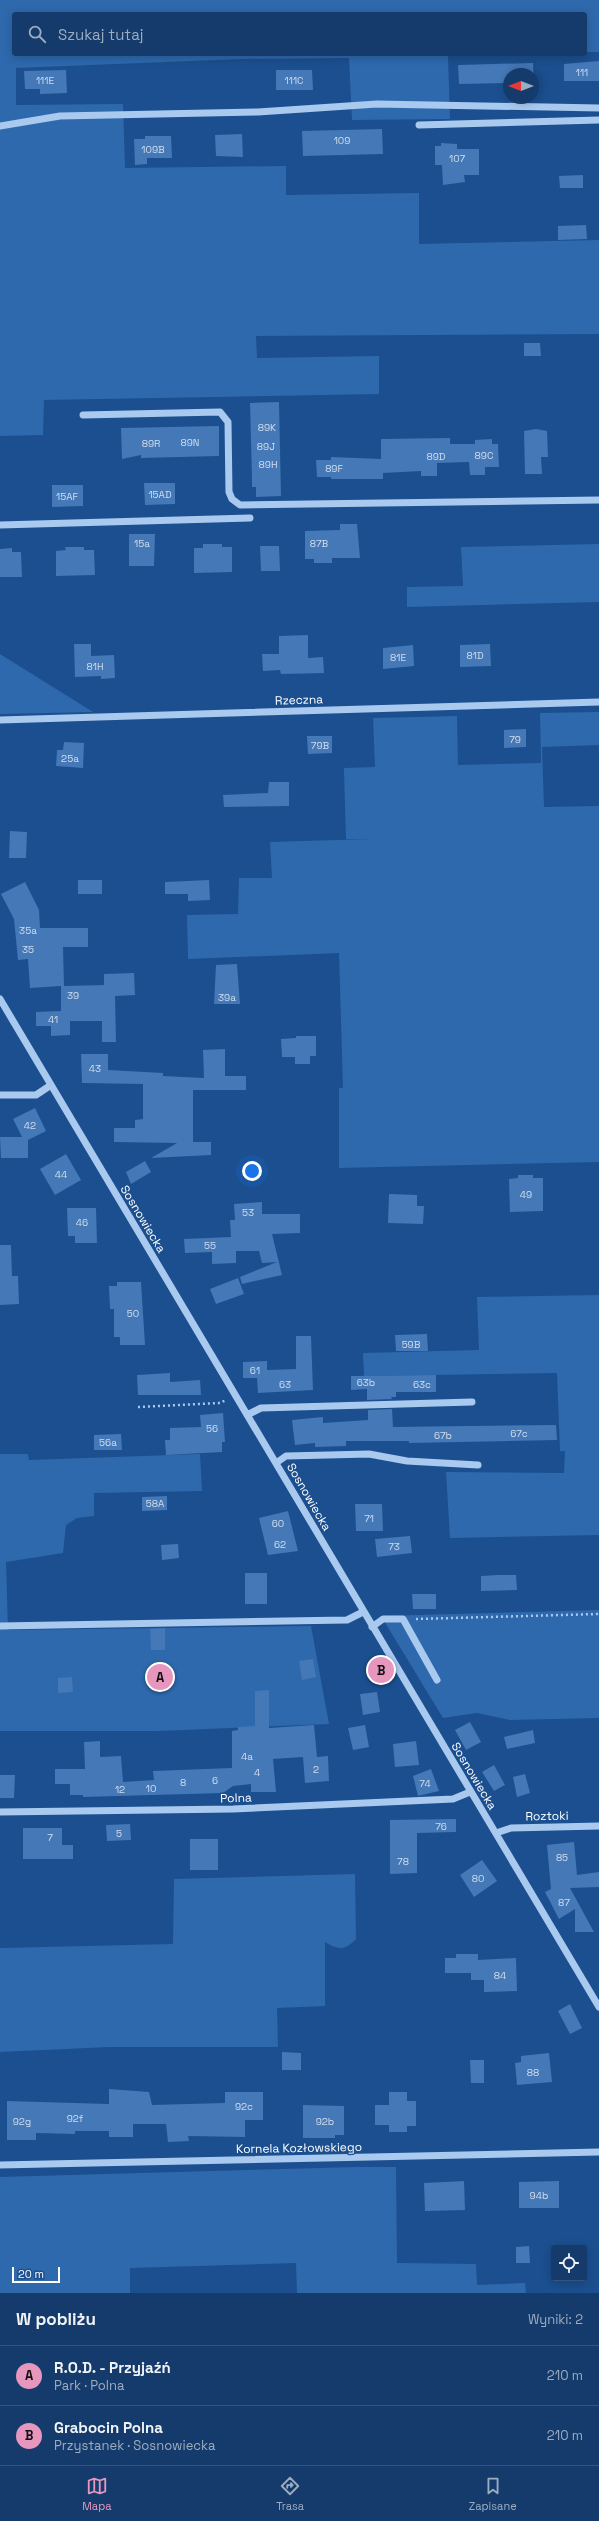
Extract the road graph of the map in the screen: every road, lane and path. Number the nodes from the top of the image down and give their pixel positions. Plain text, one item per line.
1 (599, 108) edge
2 (599, 120) edge
3 (419, 125) dead end
4 (0, 126) edge
5 (83, 414) dead end
6 (599, 500) edge
7 (250, 518) dead end
8 (0, 525) edge
9 (599, 702) edge
10 (0, 720) edge
11 (0, 999) edge
12 (51, 1085) junction
13 (0, 1095) edge
14 (236, 1396) junction
15 (472, 1402) dead end
16 (138, 1407) dead end
17 (247, 1415) junction
18 (276, 1463) junction
19 (478, 1464) dead end
20 (363, 1612) junction
21 (599, 1614) edge
22 (403, 1619) junction
23 (0, 1626) edge
24 (372, 1627) junction
25 (437, 1680) dead end
26 (470, 1792) junction
27 (0, 1812) edge
28 (599, 1826) edge
29 (496, 1833) junction
30 (599, 2007) edge
31 (599, 2152) edge
32 (0, 2165) edge

1 - 4 street
2 - 3 street
5 - 6 street
7 - 8 street
9 - 10 street, Rzeczna
11 - 12 street, Sosnowiecka
12 - 13 street
12 - 14 street, Sosnowiecka
14 - 16 path
14 - 17 street, Sosnowiecka
15 - 17 street
17 - 18 street, Sosnowiecka
18 - 19 street
18 - 20 street, Sosnowiecka
20 - 23 street
20 - 24 street, Sosnowiecka
21 - 22 path
22 - 24 street
22 - 25 street
24 - 26 street, Sosnowiecka
26 - 27 street, Polna
26 - 29 street, Sosnowiecka
28 - 29 street, Roztoki
29 - 30 street, Sosnowiecka
31 - 32 street, Kornela Kozłowskiego

